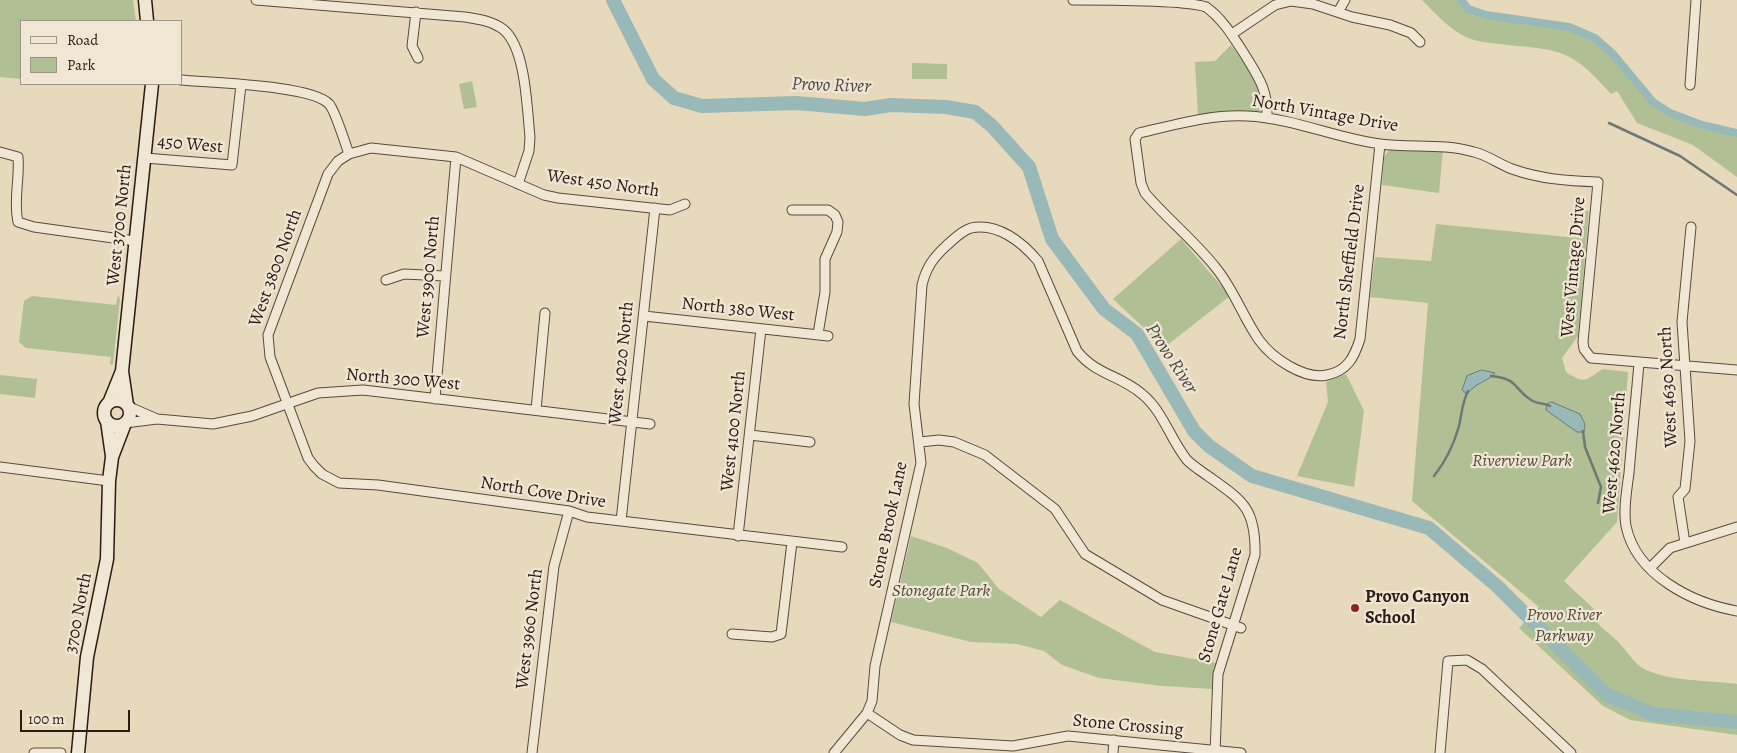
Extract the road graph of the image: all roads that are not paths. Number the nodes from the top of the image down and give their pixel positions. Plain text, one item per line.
1 (145, 0) edge
2 (256, 0) edge
3 (1073, 0) edge
4 (1345, 0) edge
5 (1695, 0) edge
6 (416, 12) junction
7 (1338, 12) junction
8 (147, 20) edge
9 (1232, 34) junction
10 (1420, 42) dead end
11 (418, 58) dead end
12 (182, 80) edge
13 (152, 85) edge
14 (241, 85) junction
15 (1690, 85) dead end
16 (1267, 118) junction
17 (1135, 139) joint
18 (1380, 144) junction
19 (0, 152) edge
20 (349, 154) junction
21 (456, 157) junction
22 (145, 158) junction
23 (1598, 182) joint
24 (518, 184) junction
25 (685, 204) dead end
26 (655, 208) junction
27 (792, 210) dead end
28 (1691, 227) dead end
29 (959, 234) joint
30 (136, 241) junction
31 (445, 276) junction
32 (386, 280) dead end
33 (545, 313) dead end
34 (644, 316) junction
35 (761, 329) junction
36 (818, 334) junction
37 (828, 336) dead end
38 (1639, 363) junction
39 (1686, 365) junction
40 (1737, 370) edge
41 (122, 371) junction
42 (435, 399) junction
43 (287, 402) junction
44 (109, 403) junction
45 (127, 406) junction
46 (536, 410) junction
47 (157, 419) junction
48 (107, 421) junction
49 (632, 422) junction
50 (125, 423) junction
51 (650, 424) dead end
52 (750, 435) junction
53 (810, 442) dead end
54 (920, 442) junction
55 (112, 457) junction
56 (0, 467) edge
57 (109, 480) junction
58 (569, 511) junction
59 (621, 521) junction
60 (1737, 528) edge
61 (738, 536) junction
62 (792, 542) junction
63 (1685, 543) junction
64 (842, 547) dead end
65 (1651, 567) junction
66 (1737, 611) edge
67 (1236, 627) junction
68 (732, 634) dead end
69 (867, 713) junction
70 (1114, 740) junction
71 (1215, 752) edge
72 (34, 753) edge
73 (61, 753) edge
74 (78, 753) edge
75 (532, 753) edge
76 (834, 753) edge
77 (1113, 753) edge
78 (1242, 753) edge
79 (1440, 753) edge
80 (1571, 753) edge

1 - 8 main road
2 - 6 street
3 - 9 street
4 - 7 street
5 - 15 street
6 - 11 street
6 - 24 street
7 - 9 street
7 - 10 street
9 - 16 street
12 - 14 street
13 - 22 main road, West 3700 North
14 - 20 street
14 - 22 street, 450 West
16 - 17 street, North Vintage Drive
16 - 18 street, North Vintage Drive
17 - 18 street, North Sheffield Drive
18 - 23 street, North Vintage Drive
19 - 30 street
20 - 21 street, West 450 North
20 - 43 street, West 3800 North
21 - 24 street, West 450 North
21 - 31 street, West 3900 North
22 - 30 main road, West 3700 North
23 - 38 street, West Vintage Drive
24 - 26 street, West 450 North
25 - 26 street, West 450 North
26 - 34 street, West 4020 North
27 - 36 street
28 - 39 street, West 4630 North
29 - 54 street, Stone Brook Lane
29 - 67 street, Stone Gate Lane
30 - 41 main road, West 3700 North
31 - 32 street
31 - 42 street, West 3900 North
33 - 46 street
34 - 35 street, North 380 West
34 - 49 street, West 4020 North
35 - 36 street, North 380 West
35 - 52 street, West 4100 North
36 - 37 street, North 380 West
38 - 39 street
38 - 65 street, West 4620 North
39 - 40 street
39 - 63 street, West 4630 North
41 - 44 main road, West 3700 North
41 - 45 main road, West 3700 North
42 - 43 street, North 300 West
42 - 46 street, North 300 West
43 - 47 street, North 300 West
43 - 58 street, North Cove Drive
44 - 45 main road
44 - 48 main road
45 - 47 street, North 300 West
45 - 50 main road
46 - 49 street, North 300 West
47 - 50 street, North 300 West
48 - 50 main road
48 - 55 main road
49 - 51 street, North 300 West
49 - 59 street, West 4020 North
50 - 55 main road
52 - 53 street
52 - 61 street, West 4100 North
54 - 67 street
54 - 69 street, Stone Brook Lane
55 - 57 main road
56 - 57 street
57 - 74 main road, 3700 North
58 - 59 street, North Cove Drive
58 - 75 street, West 3960 North
59 - 61 street, North Cove Drive
60 - 63 street
61 - 62 street, North Cove Drive
62 - 64 street, North Cove Drive
62 - 68 street
63 - 65 street
65 - 66 street, West 4620 North
67 - 71 street, Stone Gate Lane
69 - 70 street, Stone Crossing
69 - 76 street
70 - 71 street, Stone Crossing
70 - 77 street
71 - 78 street, Stone Crossing
72 - 73 street
79 - 80 street

